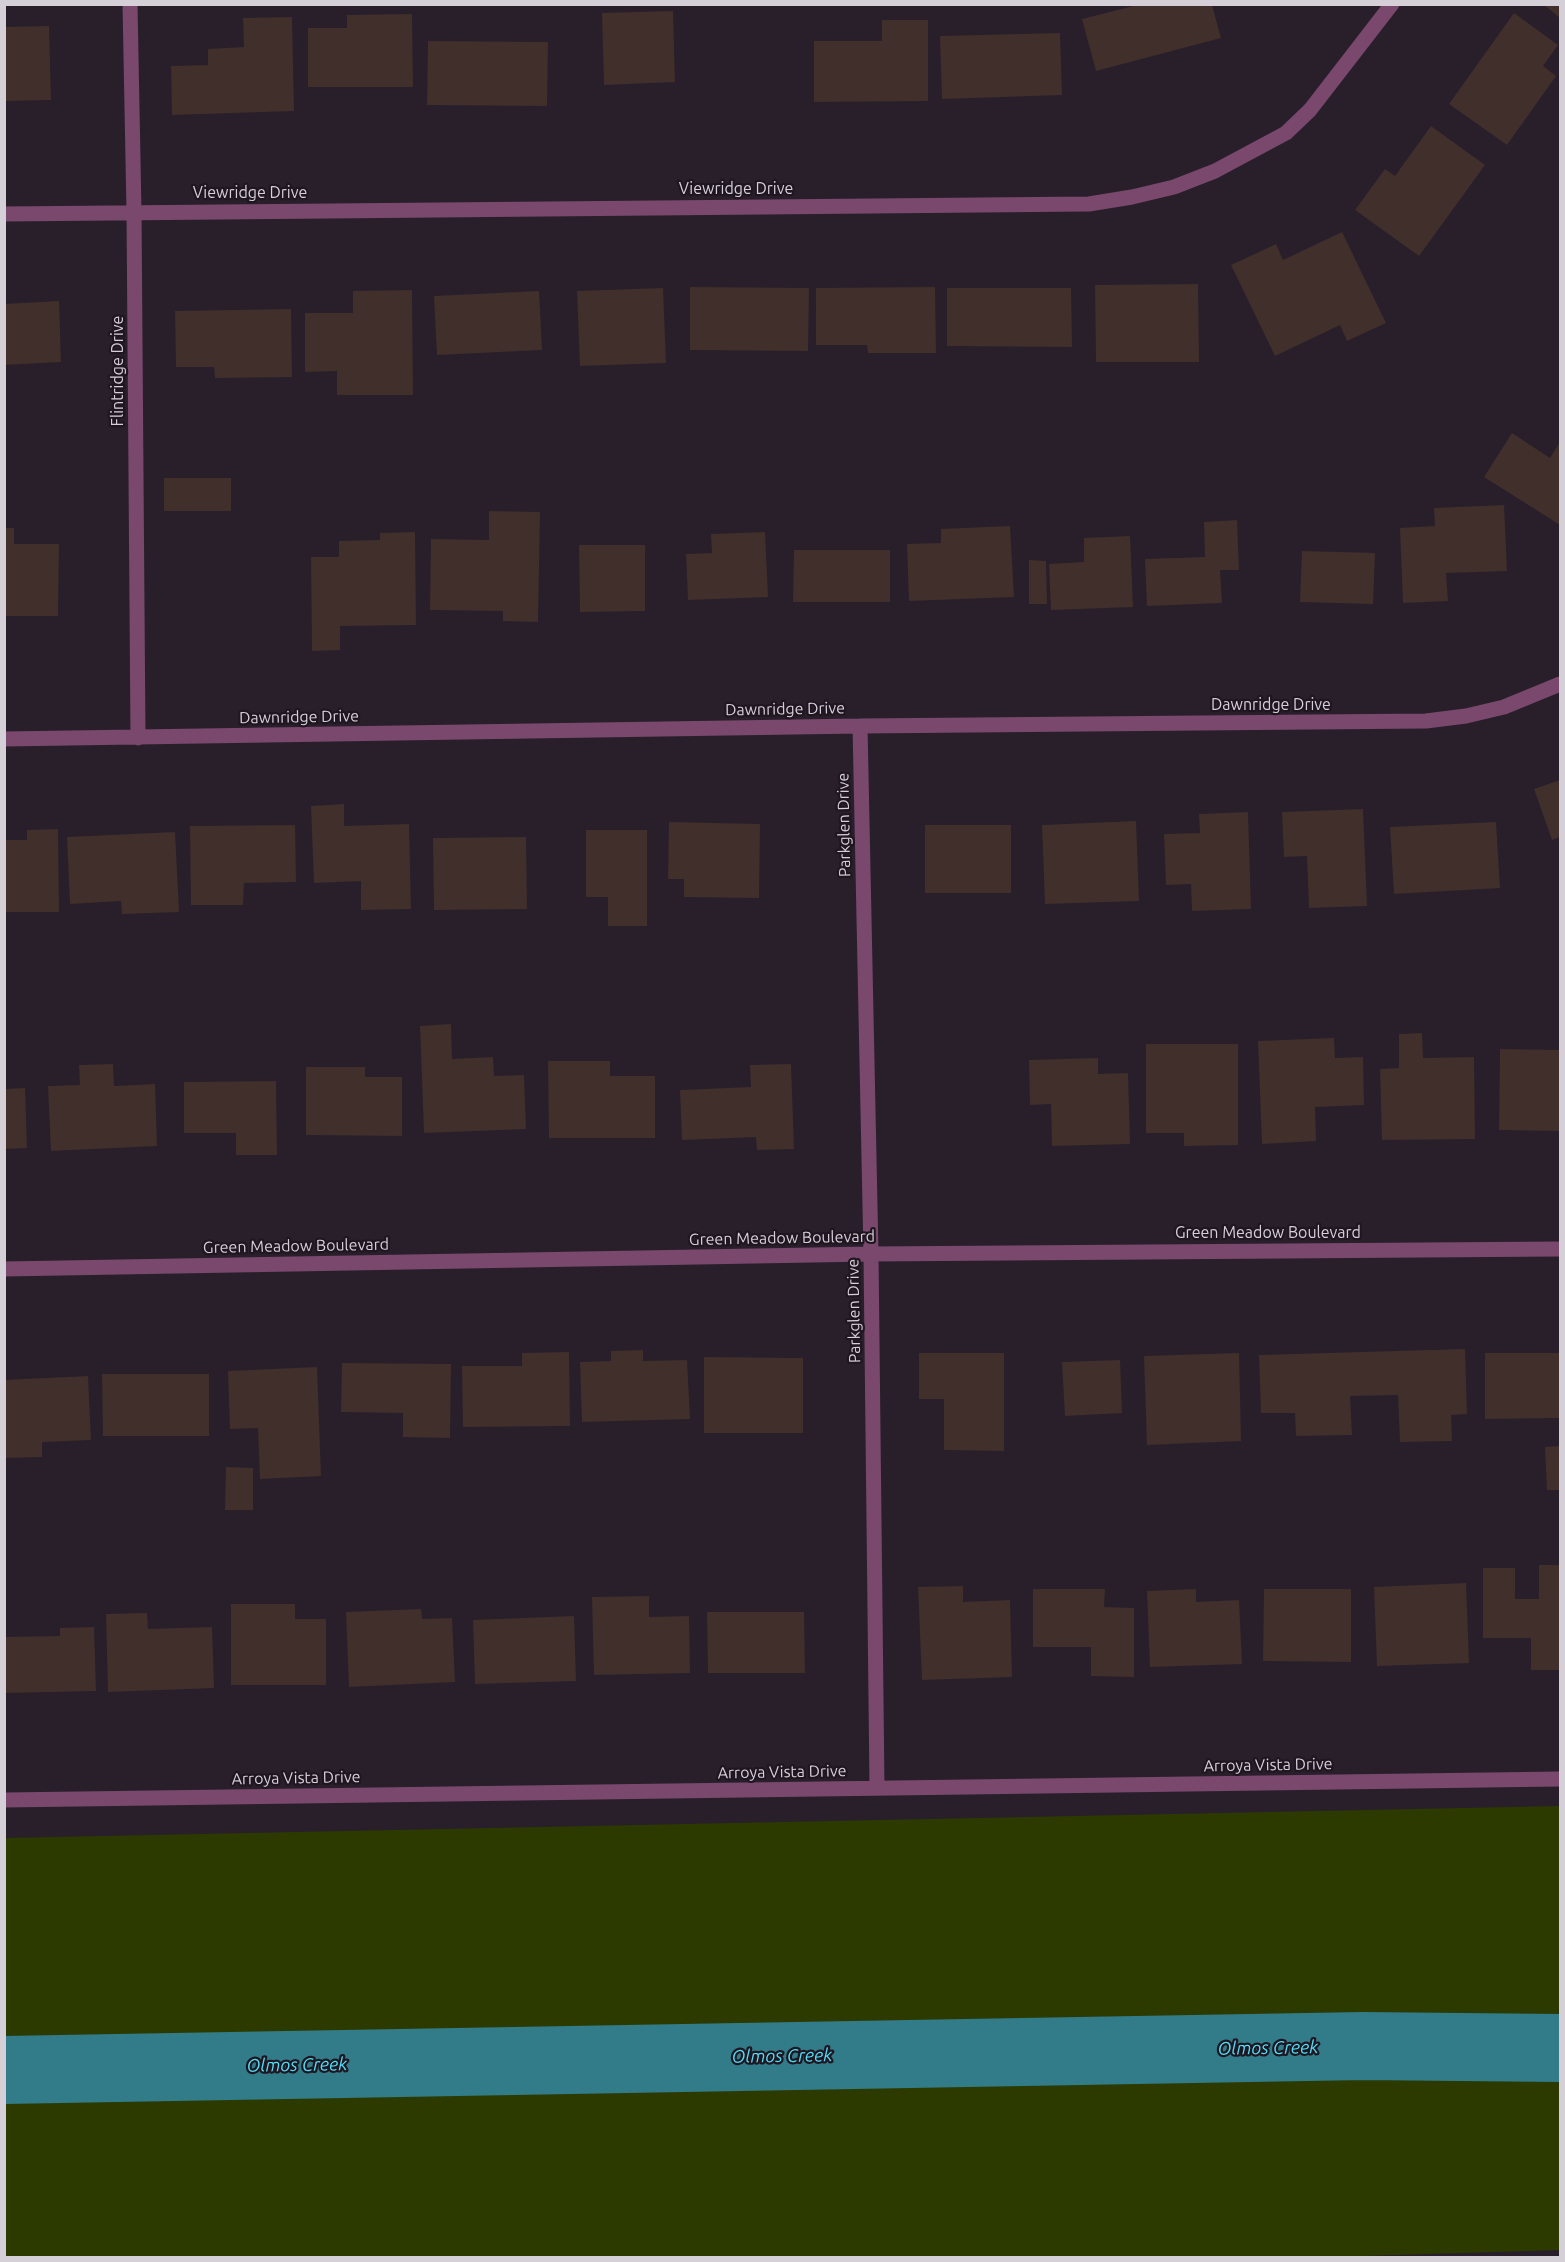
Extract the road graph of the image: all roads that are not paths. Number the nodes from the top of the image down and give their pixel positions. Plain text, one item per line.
1 (130, 4) edge
2 (1392, 4) edge
3 (134, 212) junction
4 (4, 214) edge
5 (1560, 684) edge
6 (860, 726) junction
7 (138, 738) junction
8 (4, 739) edge
9 (1560, 1249) edge
10 (871, 1254) junction
11 (4, 1269) edge
12 (1560, 1779) edge
13 (877, 1788) junction
14 (4, 1800) edge

1 - 3 street, Flintridge Drive
2 - 3 street, Viewridge Drive
3 - 4 street, Viewridge Drive
3 - 7 street, Flintridge Drive
5 - 6 street, Dawnridge Drive
6 - 7 street, Dawnridge Drive
6 - 10 street, Parkglen Drive
7 - 8 street, Dawnridge Drive
9 - 10 street, Green Meadow Boulevard
10 - 11 street, Green Meadow Boulevard
10 - 13 street, Parkglen Drive
12 - 13 street, Arroya Vista Drive
13 - 14 street, Arroya Vista Drive

